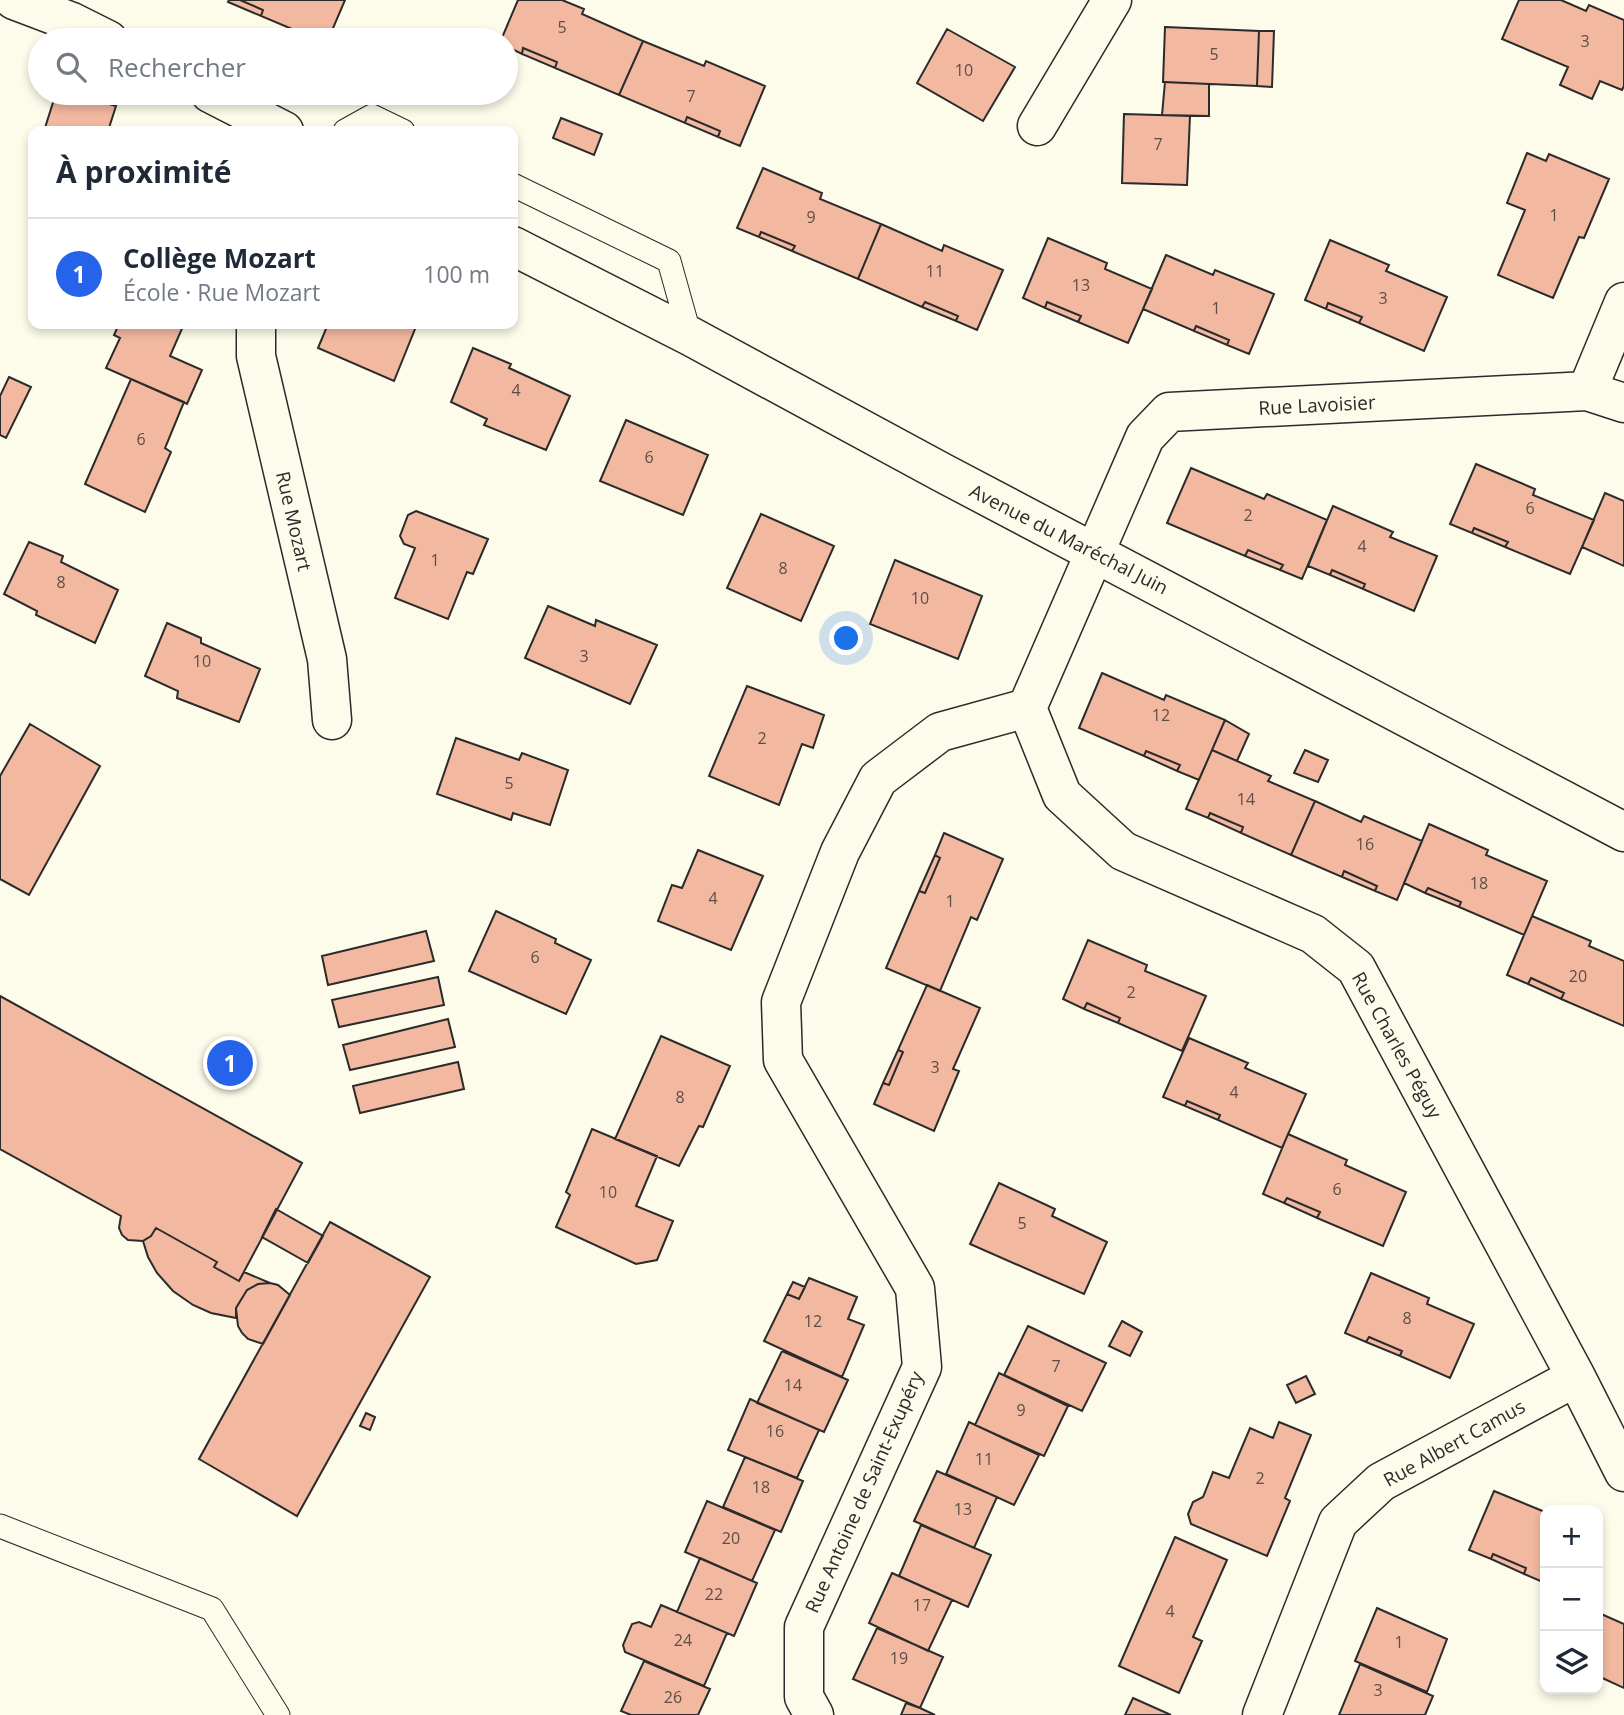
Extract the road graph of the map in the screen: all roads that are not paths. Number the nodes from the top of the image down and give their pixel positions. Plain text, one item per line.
1 (14, 0) edge
2 (1112, 0) edge
3 (84, 28) edge
4 (233, 105) edge
5 (274, 126) edge
6 (354, 126) edge
7 (393, 126) edge
8 (1037, 126) dead end
9 (518, 187) edge
10 (518, 249) edge
11 (1624, 302) edge
12 (256, 329) edge
13 (690, 335) junction
14 (1587, 391) junction
15 (1624, 403) edge
16 (1094, 552) junction
17 (1027, 708) junction
18 (332, 719) dead end
19 (1624, 832) edge
20 (1576, 1377) junction
21 (1624, 1472) edge
22 (0, 1526) edge
23 (278, 1715) edge
24 (814, 1715) edge
25 (1262, 1715) edge

1 - 3 street
2 - 8 street
4 - 5 street
6 - 7 lane
9 - 13 lane
10 - 13 street, Avenue du Maréchal Juin
11 - 14 street
12 - 18 street, Rue Mozart
13 - 16 street, Avenue du Maréchal Juin
14 - 15 street, Rue Lavoisier
14 - 16 street, Rue Lavoisier
16 - 17 street
16 - 19 street, Avenue du Maréchal Juin
17 - 20 street, Rue Charles Péguy
17 - 24 street, Rue Antoine de Saint-Exupéry
20 - 21 street, Rue Charles Péguy
20 - 25 street, Rue Albert Camus
22 - 23 lane

